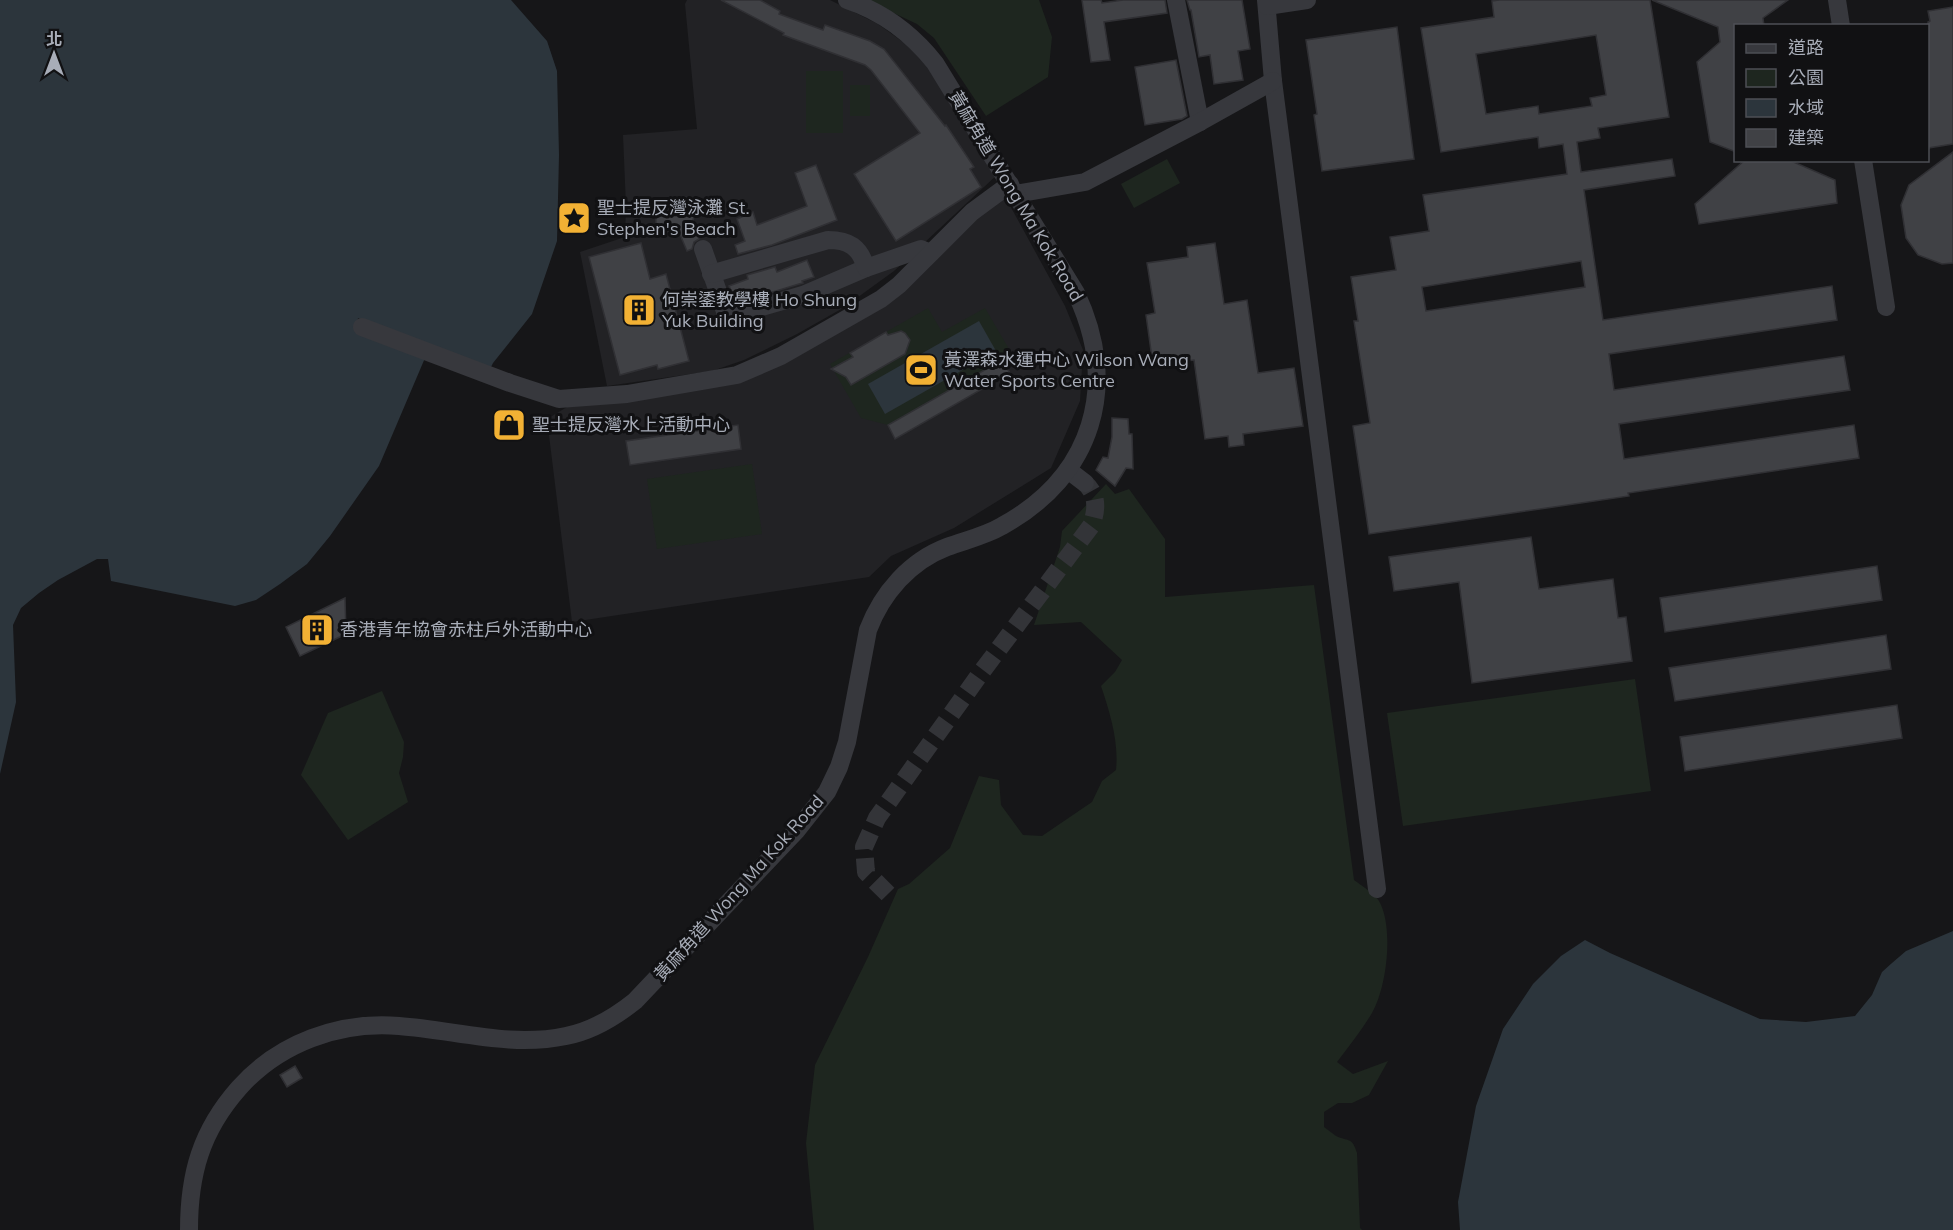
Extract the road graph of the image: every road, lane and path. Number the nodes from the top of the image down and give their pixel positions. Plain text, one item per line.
1 (847, 0) edge
2 (1176, 0) edge
3 (1307, 0) edge
4 (1837, 0) edge
5 (1266, 3) edge
6 (1841, 24) edge
7 (1273, 81) junction
8 (1200, 122) junction
9 (1863, 162) edge
10 (1013, 189) junction
11 (703, 249) dead end
12 (931, 253) junction
13 (866, 268) junction
14 (711, 274) junction
15 (1886, 307) dead end
16 (362, 327) dead end
17 (1068, 470) junction
18 (1085, 483) tunnel mouth
19 (1377, 889) dead end
20 (189, 1230) edge

1 - 10 street, 黃麻角道 Wong Ma Kok Road
2 - 8 street
3 - 5 street
4 - 6 street
5 - 7 street
7 - 8 street
7 - 19 street
8 - 10 street
9 - 15 street
10 - 12 street
10 - 17 street, 黃麻角道 Wong Ma Kok Road
11 - 14 street
12 - 13 street
12 - 16 street
13 - 14 street
13 - 14 street
17 - 18 street
17 - 20 street, 黃麻角道 Wong Ma Kok Road

